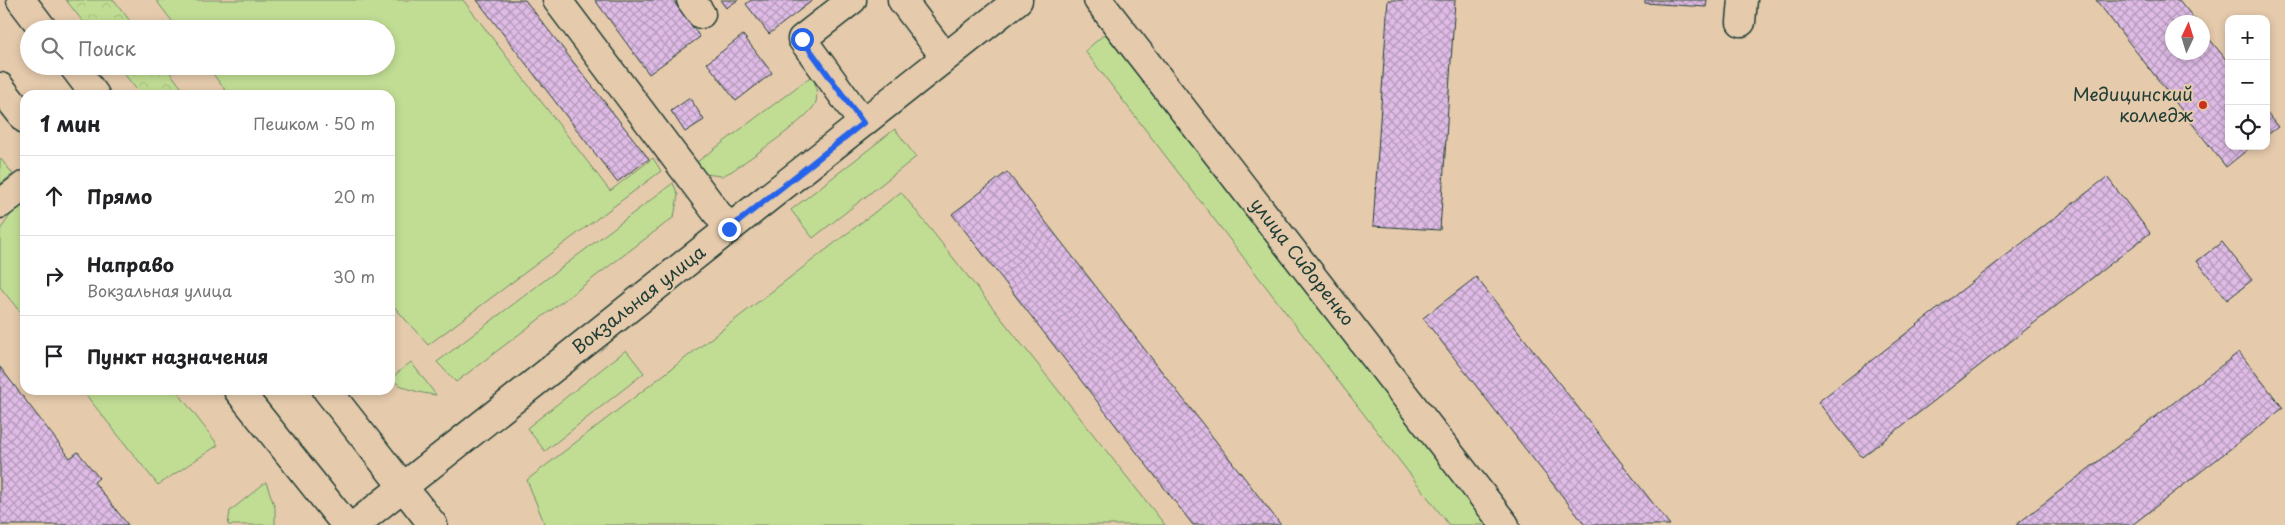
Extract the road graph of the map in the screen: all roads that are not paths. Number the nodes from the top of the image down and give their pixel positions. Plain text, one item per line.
1 (21, 0) edge
2 (557, 0) edge
3 (852, 0) edge
4 (902, 0) edge
5 (1098, 0) edge
6 (1004, 4) edge
7 (36, 20) edge
8 (945, 57) junction
9 (80, 75) edge
10 (0, 87) edge
11 (91, 90) edge
12 (20, 113) edge
13 (863, 123) junction
14 (20, 189) edge
15 (0, 204) edge
16 (729, 229) junction
17 (242, 395) edge
18 (331, 395) edge
19 (403, 487) junction
20 (346, 525) edge
21 (355, 525) edge
22 (433, 525) edge
23 (1505, 525) edge

1 - 7 street
2 - 16 street
3 - 13 street
4 - 8 street
5 - 23 street, улица Сидоренко
6 - 8 street, Вокзальная улица
8 - 13 street, Вокзальная улица
9 - 11 street
10 - 12 street
13 - 16 street, Вокзальная улица
14 - 15 street
16 - 19 street, Вокзальная улица
17 - 20 street
18 - 19 street
19 - 21 street, Вокзальная улица
19 - 22 street

